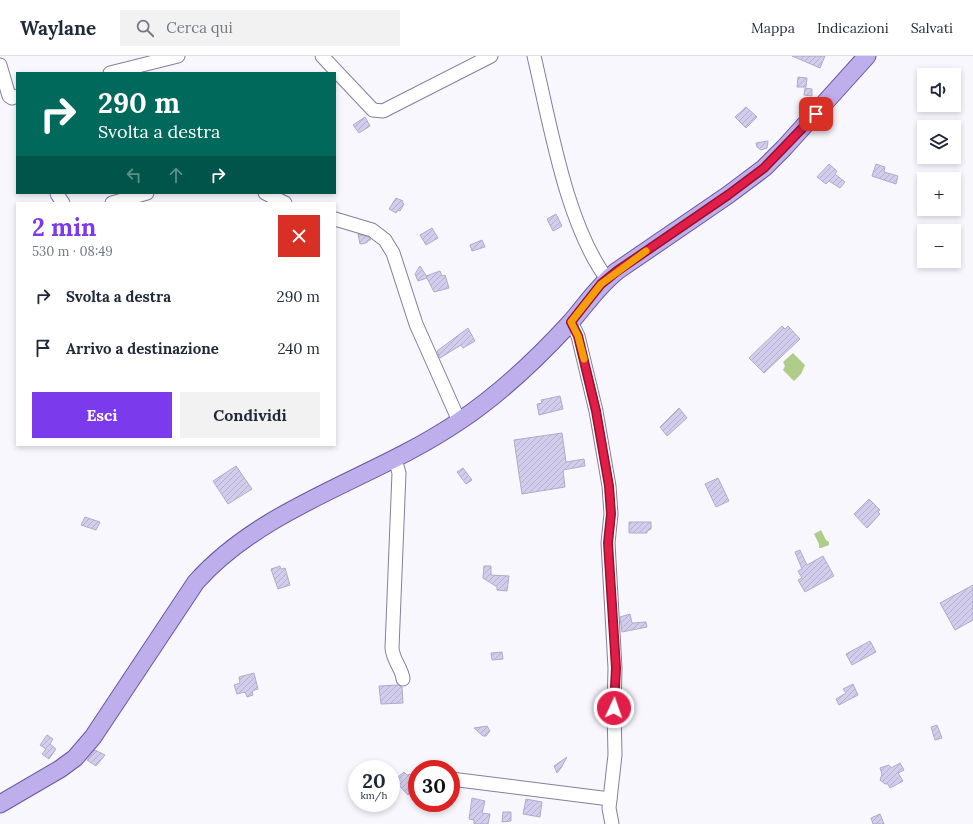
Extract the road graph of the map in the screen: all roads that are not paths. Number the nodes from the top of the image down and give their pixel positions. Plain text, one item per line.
1 (178, 56) edge
2 (322, 56) edge
3 (492, 56) edge
4 (534, 56) edge
5 (868, 56) edge
6 (0, 65) edge
7 (114, 72) edge
8 (16, 96) edge
9 (144, 194) edge
10 (267, 194) edge
11 (116, 202) edge
12 (283, 202) edge
13 (336, 219) edge
14 (607, 279) junction
15 (571, 322) junction
16 (458, 423) junction
17 (395, 459) junction
18 (403, 679) dead end
19 (460, 780) edge
20 (610, 798) junction
21 (0, 804) edge
22 (612, 824) edge

1 - 7 street
2 - 3 street
4 - 14 street
5 - 14 main road
6 - 8 street
9 - 11 street
10 - 12 street
13 - 16 street
14 - 15 main road
15 - 16 main road
15 - 20 street
16 - 17 main road
17 - 18 street
17 - 21 main road
19 - 20 street
20 - 22 street

